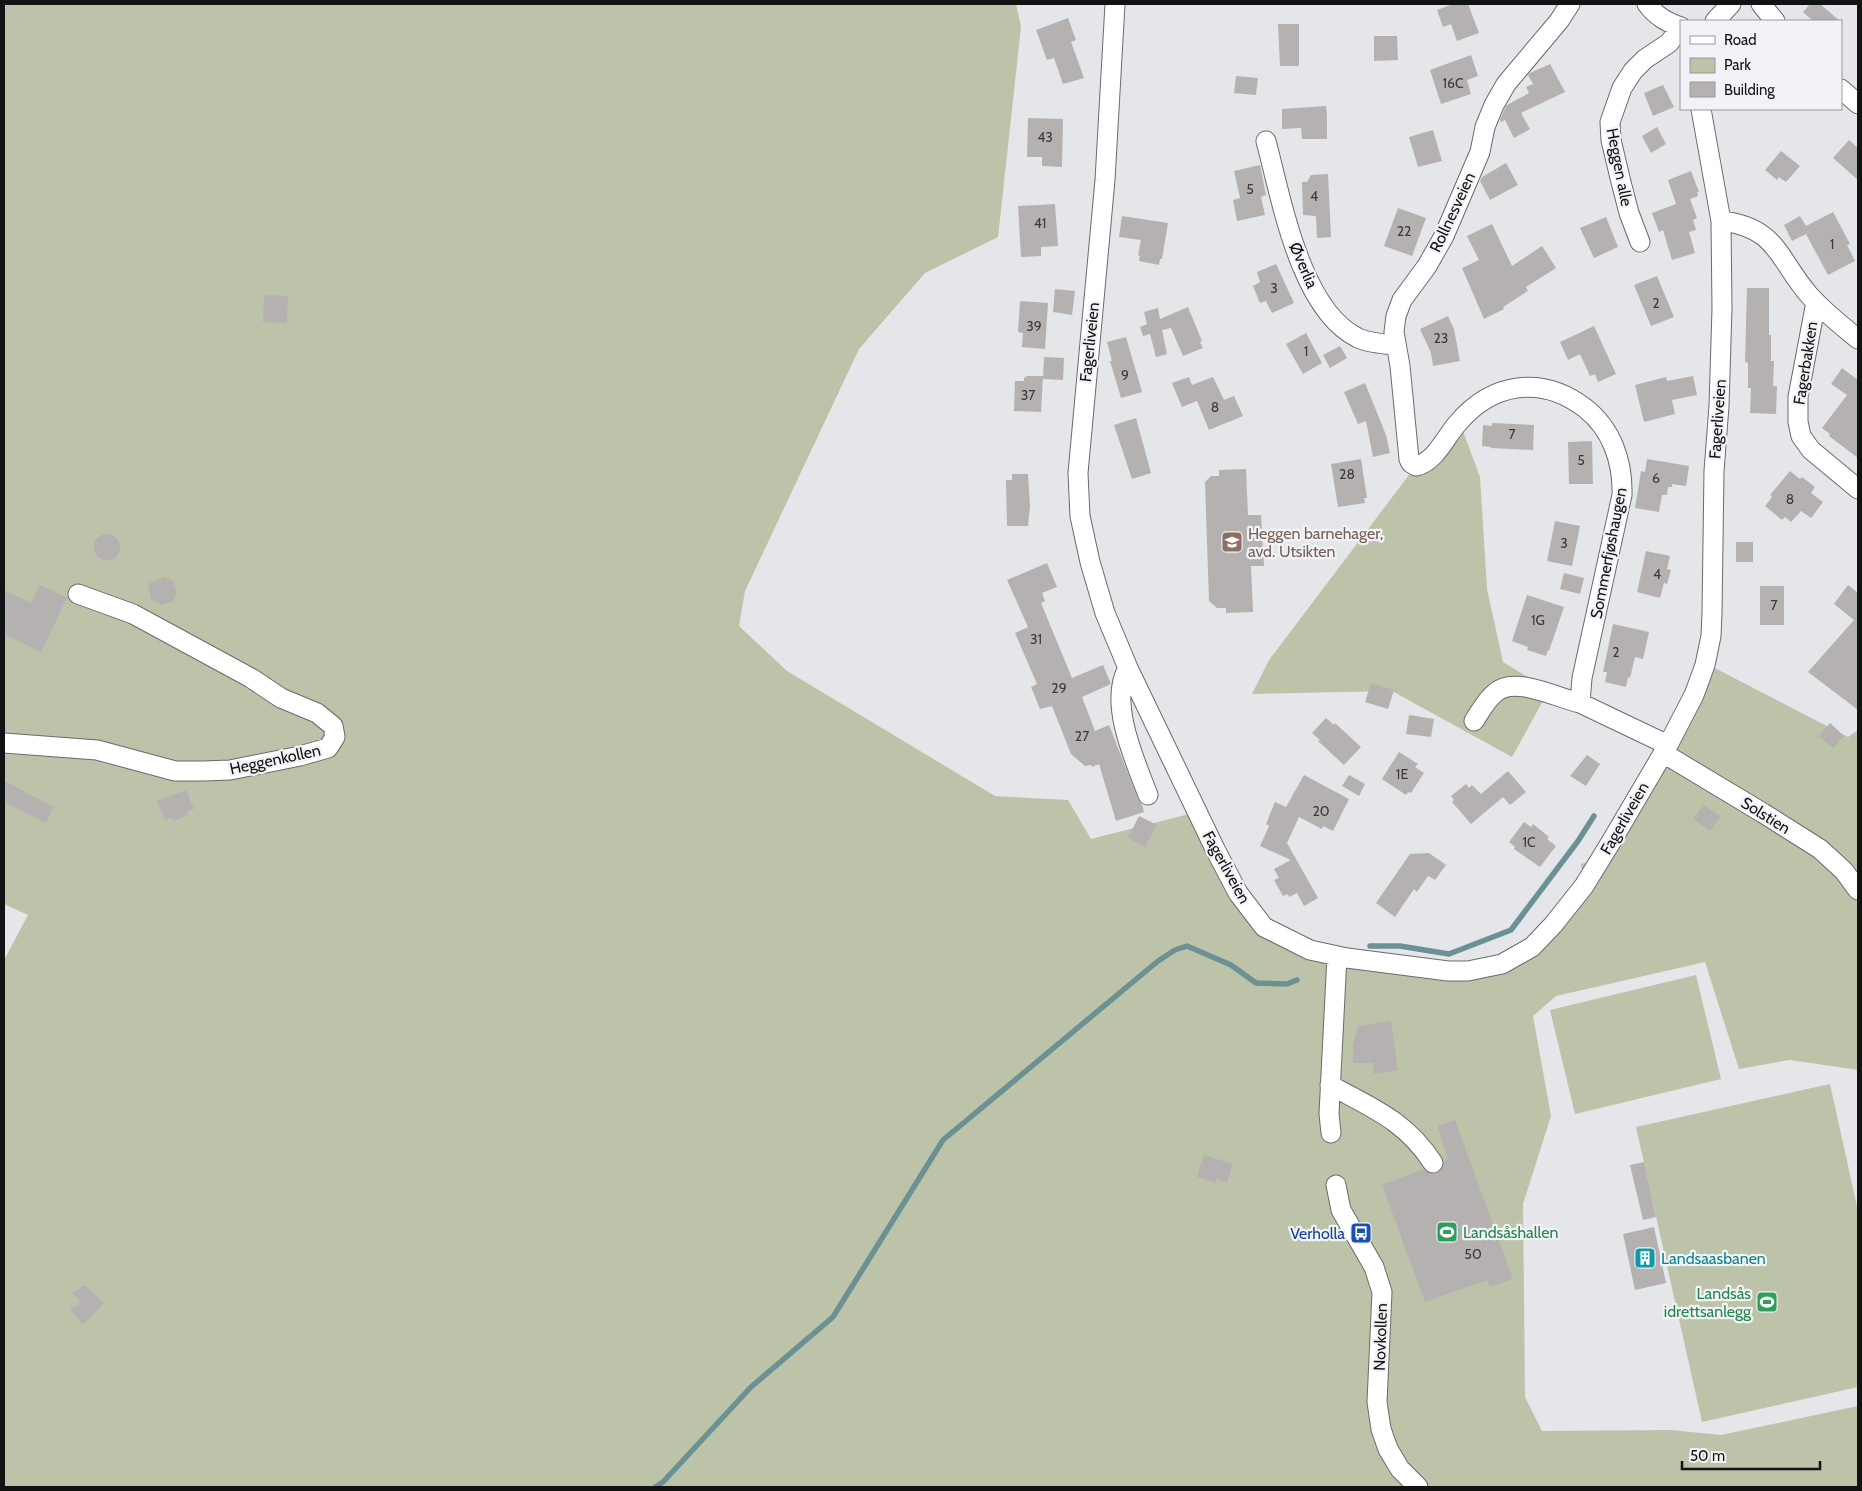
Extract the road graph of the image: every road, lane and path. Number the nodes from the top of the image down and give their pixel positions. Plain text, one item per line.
1 (1570, 4) edge
2 (1647, 4) edge
3 (1731, 4) edge
4 (1762, 4) edge
5 (1120, 6) edge
6 (1716, 20) edge
7 (1774, 20) edge
8 (1680, 27) edge
9 (1680, 28) edge
10 (1842, 90) edge
11 (1858, 104) edge
12 (1701, 110) edge
13 (1266, 141) dead end
14 (1721, 221) junction
15 (1640, 242) dead end
16 (1816, 302) junction
17 (1858, 339) edge
18 (1395, 346) junction
19 (1416, 466) joint
20 (1858, 489) edge
21 (78, 594) dead end
22 (1128, 668) junction
23 (1580, 703) junction
24 (1474, 721) dead end
25 (4, 743) edge
26 (1665, 749) junction
27 (1148, 795) dead end
28 (1858, 890) edge
29 (1337, 956) junction
30 (1330, 1085) junction
31 (1331, 1133) dead end
32 (1432, 1163) dead end
33 (1336, 1185) dead end
34 (1418, 1487) edge

1 - 18 street, Rollnesveien
2 - 8 street, Heggen alle
3 - 6 street
4 - 7 street
5 - 22 street, Fagerliveien
9 - 15 street, Heggen alle
10 - 11 street
12 - 14 street, Fagerliveien
13 - 18 street, Øverlia
14 - 16 street, Fagerbakken
14 - 26 street, Fagerliveien
16 - 17 street, Fagerbakken
16 - 20 street, Fagerbakken
18 - 19 street, Rollnesveien
19 - 23 street, Sommerfjøshaugen
21 - 25 street, Heggenkollen
22 - 27 street
22 - 29 street, Fagerliveien
23 - 24 street
23 - 26 street
26 - 28 street, Solstien
26 - 29 street, Fagerliveien
29 - 30 street
30 - 31 street
30 - 32 street
33 - 34 street, Novkollen

